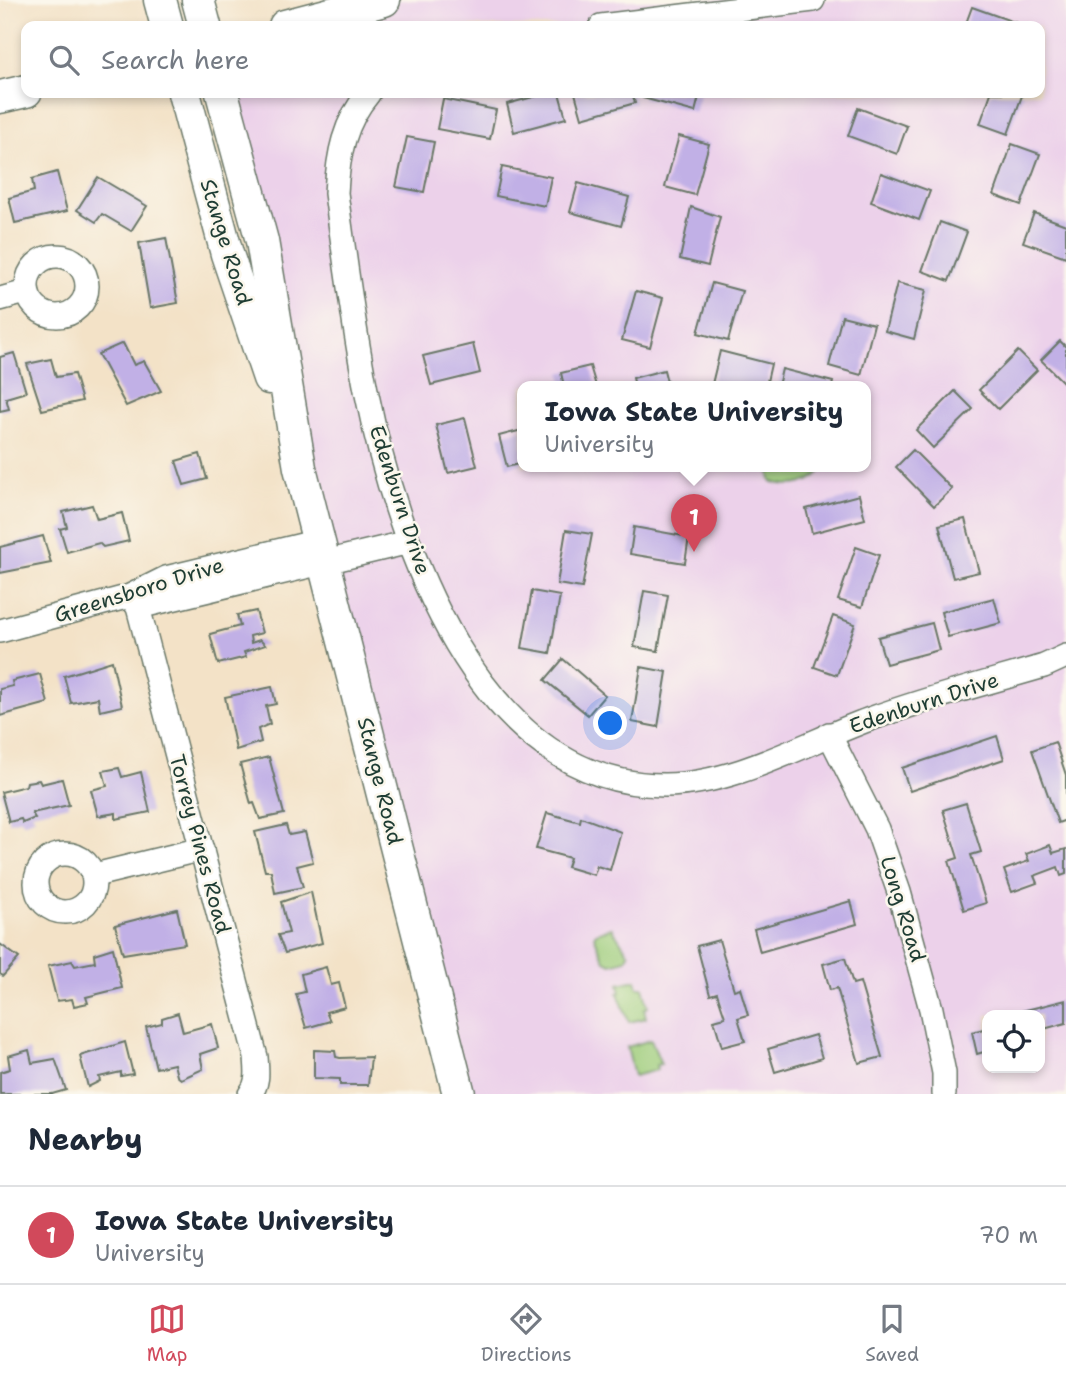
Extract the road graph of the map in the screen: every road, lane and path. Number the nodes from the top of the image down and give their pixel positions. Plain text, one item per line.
1 (160, 0) edge
2 (198, 0) edge
3 (384, 0) edge
4 (813, 0) edge
5 (166, 21) edge
6 (204, 21) edge
7 (304, 21) edge
8 (642, 21) edge
9 (21, 92) edge
10 (0, 97) edge
11 (185, 98) edge
12 (223, 98) edge
13 (366, 98) edge
14 (26, 292) dead end
15 (0, 299) edge
16 (300, 468) junction
17 (409, 542) junction
18 (322, 552) junction
19 (134, 602) junction
20 (0, 631) edge
21 (1066, 656) edge
22 (829, 734) junction
23 (202, 849) junction
24 (95, 875) dead end
25 (250, 1094) edge
26 (459, 1094) edge
27 (944, 1094) edge

1 - 5 main road
2 - 6 main road
3 - 7 main road
4 - 8 street
9 - 10 main road
11 - 16 main road, Stange Road
12 - 16 main road, Stange Road
13 - 17 street, Edenburn Drive
14 - 15 street
16 - 18 main road, Stange Road
17 - 18 street, Greensboro Drive
17 - 22 street, Edenburn Drive
18 - 19 street, Greensboro Drive
18 - 26 main road, Stange Road
19 - 20 street, Greensboro Drive
19 - 23 street, Torrey Pines Road
21 - 22 street, Edenburn Drive
22 - 27 street, Long Road
23 - 24 street
23 - 25 street, Torrey Pines Road

